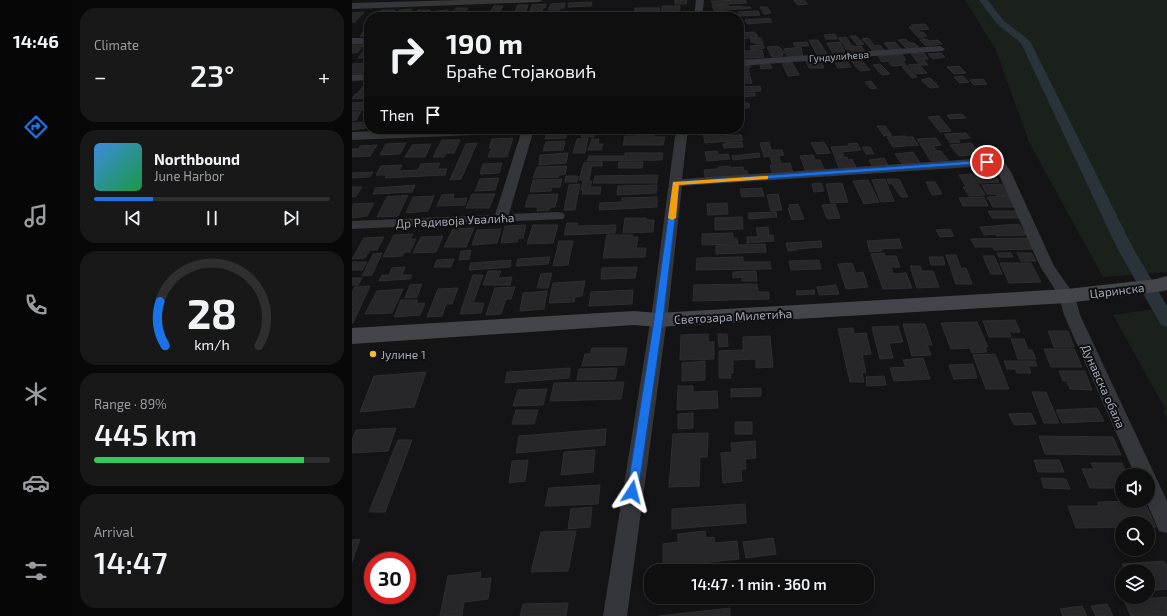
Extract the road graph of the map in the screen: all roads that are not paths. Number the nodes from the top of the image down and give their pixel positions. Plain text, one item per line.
1 (539, 0) edge
2 (700, 0) edge
3 (352, 6) edge
4 (699, 12) edge
5 (352, 41) edge
6 (364, 41) edge
7 (940, 49) dead end
8 (744, 63) edge
9 (364, 77) edge
10 (352, 78) edge
11 (402, 134) edge
12 (526, 134) edge
13 (681, 134) edge
14 (352, 136) edge
15 (675, 183) junction
16 (558, 216) dead end
17 (501, 218) junction
18 (352, 225) edge
19 (1162, 284) edge
20 (1067, 296) junction
21 (658, 320) junction
22 (353, 338) edge
23 (1142, 468) edge
24 (1155, 497) edge
25 (1167, 524) edge
26 (615, 616) edge

1 - 3 street
2 - 4 street
5 - 6 street
7 - 8 street, Гундулићева
9 - 10 street
11 - 14 street
12 - 17 street
13 - 15 street
15 - 20 street, Дунавска обала
15 - 21 street
16 - 17 street, Др Радивоја Увалића
17 - 18 street, Др Радивоја Увалића
19 - 20 main road, Царинска
20 - 21 main road, Светозара Милетића
20 - 23 street, Дунавска обала
21 - 22 main road, Светозара Милетића
21 - 26 street
24 - 25 street

